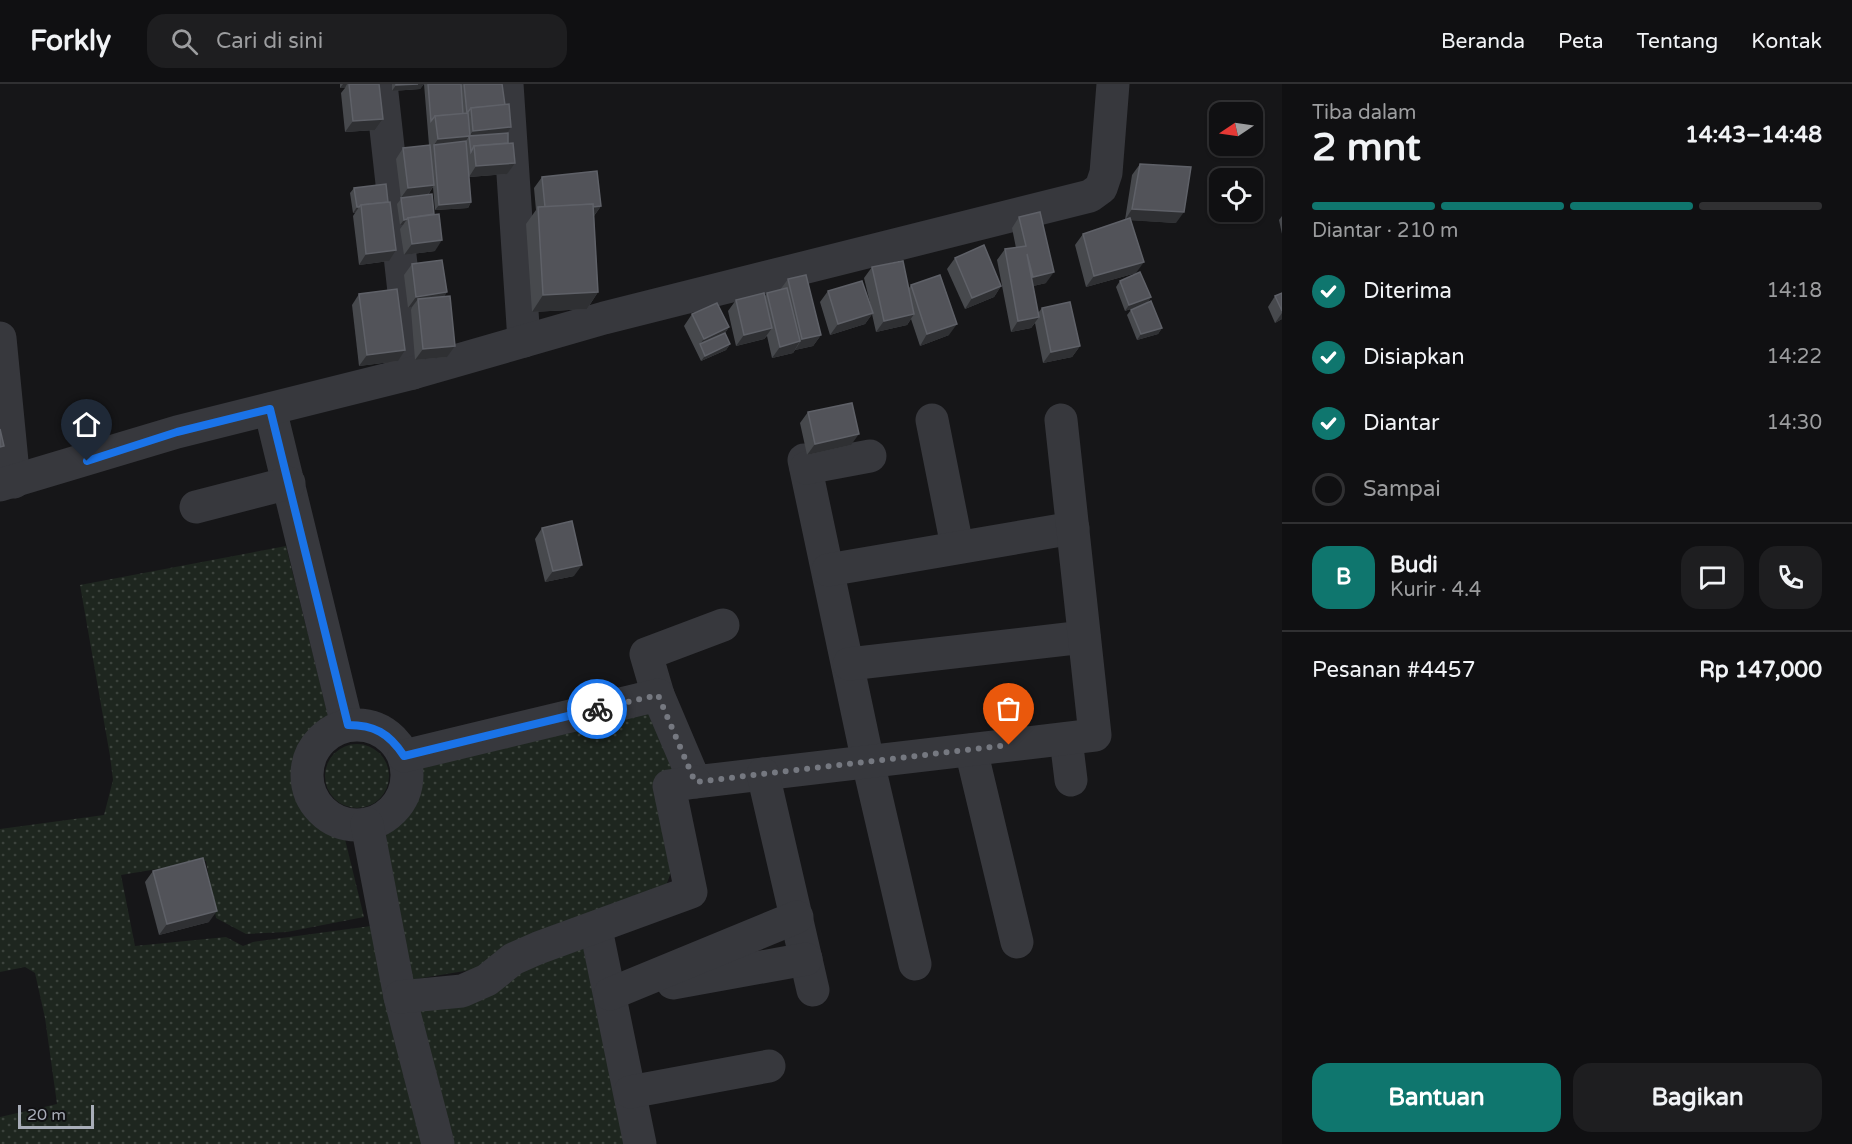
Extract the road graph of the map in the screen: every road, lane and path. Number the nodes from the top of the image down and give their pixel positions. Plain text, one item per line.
1 (381, 84) edge
2 (507, 84) edge
3 (1113, 84) edge
4 (0, 338) edge
5 (524, 341) junction
6 (413, 373) junction
7 (270, 409) junction
8 (932, 420) dead end
9 (1061, 420) dead end
10 (870, 456) dead end
11 (289, 483) junction
12 (7, 484) edge
13 (196, 507) dead end
14 (1072, 528) junction
15 (957, 546) junction
16 (828, 570) junction
17 (723, 625) dead end
18 (1084, 637) junction
19 (849, 664) junction
20 (658, 695) junction
21 (348, 725) junction
22 (1066, 739) junction
23 (971, 750) junction
24 (404, 756) junction
25 (868, 762) junction
26 (763, 774) junction
27 (1071, 780) dead end
28 (695, 782) junction
29 (368, 824) junction
30 (796, 917) junction
31 (596, 928) junction
32 (1017, 942) dead end
33 (915, 964) dead end
34 (610, 994) junction
35 (400, 997) junction
36 (769, 1066) dead end
37 (630, 1092) junction
38 (438, 1144) edge
39 (640, 1144) edge

1 - 6 street
2 - 5 street
3 - 5 street
4 - 12 street
5 - 6 street
6 - 7 street
7 - 11 street
7 - 12 street
8 - 15 street
9 - 14 street
10 - 16 street
11 - 13 street
11 - 21 street
14 - 15 street
14 - 18 street
15 - 16 street
16 - 19 street
17 - 20 street
18 - 19 street
18 - 22 street
19 - 25 street
20 - 24 street
20 - 28 street
21 - 24 street
21 - 29 street
22 - 23 street
22 - 27 street
23 - 25 street
23 - 32 street
24 - 29 street
25 - 26 street
25 - 33 street
26 - 28 street
26 - 30 street
28 - 31 street
29 - 35 street
30 - 34 street
30 - 34 street
31 - 34 street
31 - 35 street
34 - 37 street
35 - 38 street
36 - 37 street
37 - 39 street

